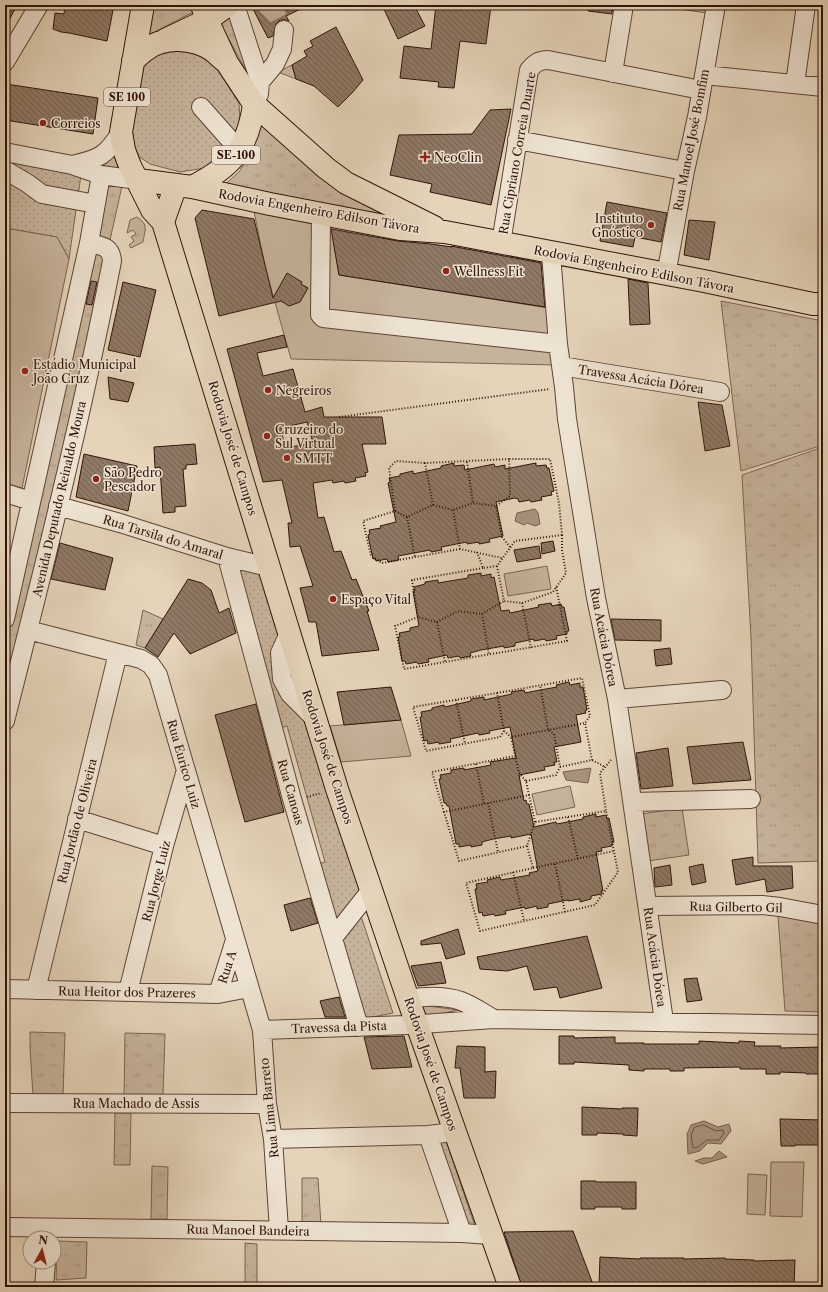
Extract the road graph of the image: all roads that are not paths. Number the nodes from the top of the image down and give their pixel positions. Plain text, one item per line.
1 (39, 5) edge
2 (143, 5) edge
3 (228, 5) edge
4 (234, 5) edge
5 (624, 5) edge
6 (716, 5) edge
7 (806, 5) edge
8 (204, 13) edge
9 (284, 30) tunnel mouth
10 (162, 41) junction
11 (133, 61) junction
12 (5, 62) edge
13 (227, 62) junction
14 (613, 73) junction
15 (260, 82) junction
16 (703, 83) junction
17 (795, 84) junction
18 (823, 87) edge
19 (254, 104) junction
20 (201, 107) dead end
21 (121, 132) junction
22 (517, 140) junction
23 (240, 151) junction
24 (5, 152) edge
25 (72, 165) junction
26 (5, 170) edge
27 (685, 171) junction
28 (101, 175) junction
29 (138, 180) junction
30 (184, 186) junction
31 (96, 204) junction
32 (321, 214) junction
33 (163, 222) junction
34 (445, 232) junction
35 (89, 243) junction
36 (501, 243) junction
37 (551, 253) junction
38 (666, 274) junction
39 (820, 306) edge
40 (558, 344) junction
41 (561, 366) junction
42 (720, 392) dead end
43 (5, 493) edge
44 (31, 501) junction
45 (58, 506) junction
46 (227, 557) junction
47 (269, 567) junction
48 (5, 619) edge
49 (28, 630) junction
50 (118, 653) junction
51 (12, 668) edge
52 (722, 690) dead end
53 (617, 698) junction
54 (5, 721) edge
55 (186, 770) junction
56 (751, 799) dead end
57 (633, 802) junction
58 (77, 819) junction
59 (164, 846) junction
60 (371, 890) junction
61 (648, 906) junction
62 (823, 915) edge
63 (333, 938) junction
64 (235, 940) junction
65 (249, 988) junction
66 (5, 989) edge
67 (36, 990) junction
68 (128, 992) junction
69 (218, 994) junction
70 (408, 999) junction
71 (494, 1019) junction
72 (664, 1021) junction
73 (417, 1024) junction
74 (823, 1025) edge
75 (359, 1027) junction
76 (262, 1030) junction
77 (5, 1103) edge
78 (267, 1104) junction
79 (454, 1130) junction
80 (428, 1135) junction
81 (273, 1139) junction
82 (5, 1227) edge
83 (27, 1230) edge
84 (279, 1230) junction
85 (62, 1233) edge
86 (462, 1233) junction
87 (491, 1235) junction
88 (45, 1270) edge
89 (44, 1287) edge
90 (510, 1287) edge

1 - 12 street
2 - 11 main road, Rodovia José de Campos / SE 100
3 - 8 main road
4 - 15 street
5 - 14 street
6 - 16 street, Rua Manoel José Bomfim
7 - 17 street
8 - 10 main road
8 - 13 main road
9 - 15 street
10 - 11 main road
10 - 13 main road
11 - 21 main road, Rodovia José de Campos / SE 100
13 - 19 main road
14 - 16 street
14 - 22 street, Rua Cipriano Correia Duarte
15 - 19 street
16 - 17 street
16 - 27 street, Rua Manoel José Bomfim
17 - 18 street
19 - 23 main road, SE-100
19 - 34 main road, Rodovia Engenheiro Edilson Távora
20 - 23 street
21 - 25 street
21 - 29 main road, Rodovia José de Campos
22 - 27 street
22 - 36 street, Rua Cipriano Correia Duarte
23 - 30 main road, SE-100
24 - 25 street
25 - 28 street
26 - 31 street
27 - 38 street, Rua Manoel José Bomfim
28 - 29 street
28 - 31 street
29 - 30 main road
29 - 33 main road, Rodovia José de Campos
30 - 32 main road, Rodovia Engenheiro Edilson Távora
30 - 33 main road
31 - 35 street
32 - 34 main road, Rodovia Engenheiro Edilson Távora
32 - 40 street
33 - 47 main road, Rodovia José de Campos
34 - 36 main road, Rodovia Engenheiro Edilson Távora
35 - 44 street
35 - 45 street, Avenida Deputado Reinaldo Moura
36 - 37 main road, Rodovia Engenheiro Edilson Távora
37 - 38 main road, Rodovia Engenheiro Edilson Távora
37 - 40 street, Rua Acácia Dórea
38 - 39 main road, Rodovia Engenheiro Edilson Távora
40 - 41 street, Rua Acácia Dórea
41 - 42 street, Travessa Acácia Dórea
41 - 53 street, Rua Acácia Dórea
43 - 44 street
44 - 48 street
45 - 46 street, Rua Tarsila do Amaral
45 - 49 street, Avenida Deputado Reinaldo Moura
46 - 47 street, Rua Tarsila do Amaral
46 - 63 street, Rua Canoas
47 - 60 main road, Rodovia José de Campos
49 - 50 street, Rua Eurico Luiz
49 - 51 street, Avenida Deputado Reinaldo Moura
50 - 55 street, Rua Eurico Luiz
50 - 58 street, Rua Jordão de Oliveira
51 - 54 street, Avenida Deputado Reinaldo Moura
52 - 53 street
53 - 57 street, Rua Acácia Dórea
55 - 59 street, Rua Jorge Luiz
55 - 64 street, Rua Eurico Luiz
56 - 57 street
57 - 61 street, Rua Acácia Dórea
58 - 59 street
58 - 67 street, Rua Jordão de Oliveira
59 - 68 street, Rua Jorge Luiz
60 - 63 street
60 - 70 main road, Rodovia José de Campos
61 - 62 street, Rua Gilberto Gil
61 - 72 street, Rua Acácia Dórea
63 - 75 street, Rua Canoas
64 - 65 street, Rua Eurico Luiz
64 - 69 street, Rua A
65 - 69 street, Rua Heitor dos Prazeres
65 - 76 street, Rua Lima Barreto
66 - 67 street, Rua Heitor dos Prazeres
67 - 68 street, Rua Heitor dos Prazeres
68 - 69 street, Rua Heitor dos Prazeres
70 - 71 street
70 - 73 main road, Rodovia José de Campos
71 - 72 street, Travessa da Pista
71 - 73 street, Travessa da Pista
72 - 74 street, Travessa da Pista
73 - 75 street, Travessa da Pista
73 - 79 main road, Rodovia José de Campos
75 - 76 street, Travessa da Pista
76 - 78 street, Rua Lima Barreto
77 - 78 street, Rua Machado de Assis
78 - 81 street, Rua Lima Barreto
79 - 80 street
79 - 87 main road, Rodovia José de Campos
80 - 81 street
80 - 86 street
81 - 84 street, Rua Lima Barreto
82 - 83 street, Rua Manoel Bandeira
84 - 85 street, Rua Manoel Bandeira
84 - 86 street, Rua Manoel Bandeira
86 - 87 street, Rua Manoel Bandeira
87 - 90 main road, Rodovia José de Campos
88 - 89 street

